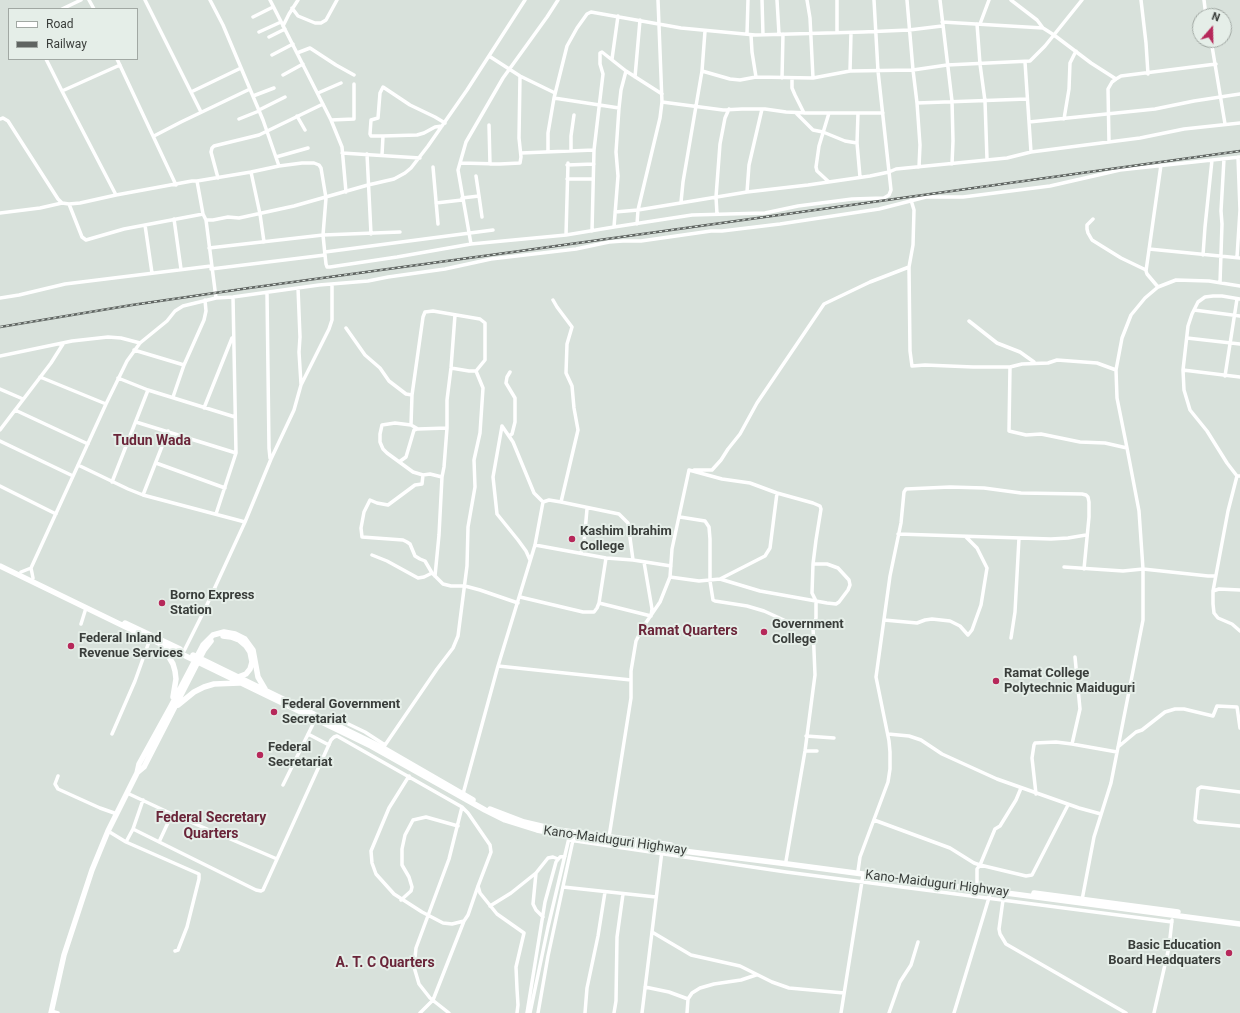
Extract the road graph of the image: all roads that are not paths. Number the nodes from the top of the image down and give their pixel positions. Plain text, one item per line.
1 (81, 0) edge
2 (145, 0) edge
3 (210, 0) edge
4 (270, 0) edge
5 (298, 0) edge
6 (337, 0) edge
7 (525, 0) edge
8 (558, 0) edge
9 (658, 0) edge
10 (748, 0) edge
11 (762, 0) edge
12 (777, 0) edge
13 (807, 0) edge
14 (837, 0) edge
15 (874, 0) edge
16 (907, 0) edge
17 (940, 0) edge
18 (989, 0) edge
19 (1010, 0) edge
20 (1082, 0) edge
21 (1141, 0) edge
22 (72, 2) edge
23 (274, 7) junction
24 (63, 8) edge
25 (292, 8) junction
26 (618, 16) junction
27 (254, 17) dead end
28 (640, 20) junction
29 (660, 24) junction
30 (942, 24) junction
31 (979, 24) junction
32 (283, 26) junction
33 (1043, 28) junction
34 (909, 30) junction
35 (705, 31) junction
36 (260, 32) dead end
37 (876, 32) junction
38 (837, 33) junction
39 (851, 33) junction
40 (749, 34) junction
41 (781, 34) junction
42 (811, 34) junction
43 (1054, 34) junction
44 (763, 35) junction
45 (269, 37) dead end
46 (293, 44) junction
47 (1213, 48) edge
48 (1076, 51) junction
49 (297, 54) junction
50 (272, 55) dead end
51 (490, 56) junction
52 (612, 59) junction
53 (46, 60) edge
54 (118, 60) edge
55 (1025, 62) junction
56 (303, 64) junction
57 (980, 64) junction
58 (1216, 64) junction
59 (120, 65) junction
60 (947, 65) junction
61 (241, 68) junction
62 (510, 69) junction
63 (913, 70) junction
64 (626, 71) junction
65 (702, 71) junction
66 (850, 71) junction
67 (878, 72) junction
68 (1148, 74) junction
69 (283, 75) dead end
70 (354, 75) dead end
71 (520, 76) junction
72 (635, 77) junction
73 (756, 77) junction
74 (782, 78) junction
75 (792, 78) junction
76 (812, 78) junction
77 (1116, 79) junction
78 (341, 82) dead end
79 (354, 84) dead end
80 (274, 88) dead end
81 (250, 89) junction
82 (62, 91) junction
83 (191, 92) junction
84 (318, 93) junction
85 (662, 94) junction
86 (1240, 94) edge
87 (253, 96) junction
88 (555, 96) junction
89 (1221, 97) junction
90 (285, 98) dead end
91 (1027, 99) junction
92 (952, 101) junction
93 (985, 101) junction
94 (662, 102) junction
95 (917, 103) junction
96 (323, 104) junction
97 (599, 105) junction
98 (695, 106) junction
99 (619, 108) junction
100 (728, 109) junction
101 (762, 109) junction
102 (259, 110) junction
103 (201, 112) junction
104 (796, 113) junction
105 (804, 113) junction
106 (829, 113) junction
107 (858, 113) junction
108 (883, 113) junction
109 (1108, 113) junction
110 (574, 115) dead end
111 (297, 116) junction
112 (1064, 118) junction
113 (0, 119) edge
114 (240, 119) dead end
115 (331, 120) junction
116 (1029, 122) junction
117 (445, 123) junction
118 (1240, 123) edge
119 (1225, 124) junction
120 (490, 125) dead end
121 (442, 126) junction
122 (305, 130) dead end
123 (267, 131) junction
124 (823, 132) junction
125 (154, 136) junction
126 (383, 136) junction
127 (1109, 142) junction
128 (857, 143) junction
129 (308, 148) dead end
130 (571, 150) junction
131 (594, 150) junction
132 (548, 152) junction
133 (1031, 152) junction
134 (342, 153) junction
135 (521, 153) junction
136 (367, 154) junction
137 (382, 155) junction
138 (276, 157) junction
139 (1239, 157) edge
140 (420, 158) junction
141 (987, 159) junction
142 (1224, 159) junction
143 (1212, 160) junction
144 (460, 163) junction
145 (490, 164) junction
146 (594, 164) junction
147 (952, 164) junction
148 (1161, 165) junction
149 (279, 166) junction
150 (433, 167) dead end
151 (919, 167) junction
152 (251, 172) junction
153 (889, 172) junction
154 (476, 176) dead end
155 (860, 177) junction
156 (218, 178) junction
157 (567, 179) junction
158 (593, 179) junction
159 (197, 181) junction
160 (829, 182) junction
161 (176, 184) junction
162 (368, 185) junction
163 (346, 192) junction
164 (747, 192) junction
165 (116, 195) junction
166 (479, 196) junction
167 (716, 197) junction
168 (326, 198) junction
169 (462, 199) junction
170 (911, 200) junction
171 (681, 202) junction
172 (62, 203) junction
173 (436, 203) junction
174 (69, 204) junction
175 (638, 210) junction
176 (615, 212) junction
177 (0, 213) edge
178 (203, 214) junction
179 (260, 214) junction
180 (717, 214) junction
181 (482, 217) dead end
182 (174, 219) junction
183 (1093, 219) dead end
184 (206, 220) junction
185 (438, 224) dead end
186 (637, 224) junction
187 (145, 225) junction
188 (614, 227) junction
189 (493, 230) dead end
190 (592, 231) junction
191 (400, 232) dead end
192 (468, 232) junction
193 (370, 234) junction
194 (324, 235) junction
195 (566, 235) junction
196 (264, 242) junction
197 (471, 244) junction
198 (209, 248) junction
199 (1149, 249) junction
200 (325, 254) junction
201 (1203, 254) junction
202 (1220, 256) junction
203 (1239, 258) edge
204 (211, 267) junction
205 (909, 267) junction
206 (181, 269) junction
207 (1146, 270) junction
208 (152, 273) junction
209 (1220, 283) junction
210 (332, 285) junction
211 (1240, 286) edge
212 (1158, 287) junction
213 (298, 288) junction
214 (267, 293) junction
215 (233, 297) junction
216 (0, 298) edge
217 (216, 298) junction
218 (1238, 299) edge
219 (205, 300) junction
220 (553, 300) dead end
221 (1194, 310) junction
222 (455, 315) junction
223 (1234, 315) junction
224 (1240, 316) edge
225 (969, 321) dead end
226 (346, 328) dead end
227 (233, 335) junction
228 (1187, 338) junction
229 (63, 343) junction
230 (140, 343) junction
231 (1230, 343) junction
232 (1240, 344) edge
233 (134, 350) junction
234 (0, 356) edge
235 (1034, 362) junction
236 (184, 365) junction
237 (1010, 367) junction
238 (451, 368) junction
239 (1116, 370) junction
240 (1184, 370) junction
241 (476, 371) junction
242 (510, 372) dead end
243 (1225, 376) junction
244 (40, 378) junction
245 (118, 378) junction
246 (1240, 378) edge
247 (301, 385) junction
248 (0, 389) edge
249 (148, 390) junction
250 (412, 395) junction
251 (173, 397) junction
252 (23, 399) junction
253 (106, 404) junction
254 (204, 408) junction
255 (15, 410) junction
256 (235, 417) junction
257 (136, 422) junction
258 (2, 425) edge
259 (411, 425) junction
260 (447, 428) junction
261 (418, 429) junction
262 (0, 430) edge
263 (168, 431) junction
264 (509, 436) junction
265 (0, 441) edge
266 (88, 444) junction
267 (1127, 448) junction
268 (236, 453) junction
269 (271, 459) junction
270 (399, 462) junction
271 (156, 463) junction
272 (78, 464) junction
273 (689, 470) junction
274 (423, 475) junction
275 (73, 476) junction
276 (1238, 476) edge
277 (442, 477) junction
278 (112, 482) junction
279 (0, 486) edge
280 (225, 488) junction
281 (777, 493) junction
282 (143, 495) junction
283 (544, 502) junction
284 (561, 502) junction
285 (587, 509) junction
286 (56, 514) junction
287 (216, 514) junction
288 (680, 517) junction
289 (245, 522) junction
290 (898, 534) junction
291 (1086, 535) junction
292 (966, 536) junction
293 (1019, 538) junction
294 (535, 545) junction
295 (581, 553) junction
296 (372, 555) dead end
297 (606, 558) junction
298 (530, 560) junction
299 (633, 560) junction
300 (0, 562) edge
301 (644, 562) junction
302 (813, 564) junction
303 (0, 566) edge
304 (671, 566) junction
305 (1064, 567) dead end
306 (31, 568) junction
307 (1084, 569) junction
308 (1143, 569) junction
309 (21, 572) junction
310 (434, 574) junction
311 (1216, 576) junction
312 (670, 577) junction
313 (33, 578) junction
314 (720, 580) junction
315 (710, 581) junction
316 (465, 586) junction
317 (1213, 590) junction
318 (1240, 590) edge
319 (520, 597) junction
320 (816, 601) junction
321 (518, 603) junction
322 (599, 604) junction
323 (86, 608) junction
324 (651, 616) junction
325 (884, 620) junction
326 (81, 624) dead end
327 (813, 627) junction
328 (1240, 629) edge
329 (1011, 638) dead end
330 (150, 639) junction
331 (162, 645) junction
332 (202, 649) junction
333 (184, 651) junction
334 (1075, 657) dead end
335 (498, 666) junction
336 (238, 677) junction
337 (632, 680) junction
338 (241, 683) junction
339 (266, 690) junction
340 (173, 707) junction
341 (316, 717) junction
342 (1240, 728) edge
343 (112, 734) dead end
344 (308, 734) junction
345 (888, 734) junction
346 (806, 736) junction
347 (834, 738) dead end
348 (1072, 744) junction
349 (330, 745) junction
350 (384, 746) junction
351 (1118, 749) junction
352 (805, 751) junction
353 (817, 751) dead end
354 (58, 776) dead end
355 (408, 776) junction
356 (283, 785) dead end
357 (1021, 788) junction
358 (127, 792) junction
359 (1240, 792) edge
360 (463, 794) junction
361 (1036, 794) junction
362 (143, 800) junction
363 (1068, 804) junction
364 (462, 807) junction
365 (117, 814) junction
366 (172, 814) junction
367 (1101, 814) junction
368 (874, 820) junction
369 (458, 826) junction
370 (1240, 826) edge
371 (132, 829) junction
372 (108, 832) junction
373 (608, 837) junction
374 (570, 839) junction
375 (126, 842) junction
376 (159, 842) junction
377 (662, 851) junction
378 (565, 856) junction
379 (277, 859) junction
380 (558, 859) junction
381 (786, 861) junction
382 (980, 865) junction
383 (858, 870) junction
384 (536, 873) junction
385 (864, 874) junction
386 (863, 883) junction
387 (478, 886) junction
388 (977, 886) junction
389 (563, 887) junction
390 (992, 891) junction
391 (605, 892) junction
392 (623, 894) junction
393 (656, 897) junction
394 (990, 898) junction
395 (401, 900) junction
396 (1003, 900) junction
397 (1082, 901) junction
398 (490, 906) junction
399 (429, 916) junction
400 (543, 917) junction
401 (1172, 918) junction
402 (464, 921) junction
403 (1240, 921) edge
404 (1240, 924) edge
405 (652, 932) junction
406 (918, 942) dead end
407 (175, 951) dead end
408 (756, 975) junction
409 (645, 987) junction
410 (844, 993) junction
411 (688, 999) junction
412 (433, 1000) junction
413 (51, 1012) edge
414 (58, 1013) edge
415 (420, 1013) edge
416 (449, 1013) edge
417 (517, 1013) edge
418 (527, 1013) edge
419 (530, 1013) edge
420 (538, 1013) edge
421 (586, 1013) edge
422 (614, 1013) edge
423 (642, 1013) edge
424 (687, 1013) edge
425 (841, 1013) edge
426 (889, 1013) edge
427 (954, 1013) edge
428 (1126, 1013) edge
429 (1154, 1013) edge

1 - 22 street
2 - 83 street
3 - 61 street
4 - 23 street
5 - 25 street
6 - 25 street
7 - 51 street
8 - 62 street
9 - 29 street
10 - 40 street
11 - 44 street
12 - 41 street
13 - 42 street
14 - 38 street
15 - 37 street
16 - 34 street
17 - 30 street
18 - 31 street
19 - 33 street
20 - 43 street
21 - 68 street
22 - 24 street
23 - 27 street
23 - 32 street
25 - 32 street
26 - 28 street
26 - 52 street
26 - 88 street
28 - 29 street
28 - 72 street
29 - 35 street
29 - 85 street
30 - 31 street
30 - 34 street
30 - 60 street
31 - 33 street
31 - 57 street
32 - 36 street
32 - 45 street
32 - 46 street
33 - 43 street
34 - 37 street
34 - 63 street
35 - 40 street
35 - 65 street
37 - 39 street
37 - 67 street
38 - 39 street
38 - 42 street
39 - 66 street
40 - 44 street
40 - 73 street
41 - 42 street
41 - 44 street
41 - 74 street
42 - 76 street
43 - 48 street
43 - 55 street
46 - 49 street
46 - 50 street
47 - 58 street
48 - 77 street
48 - 112 street
49 - 56 street
49 - 70 street
51 - 62 street
51 - 117 street
52 - 64 street
52 - 97 street
53 - 82 street
54 - 59 street
55 - 57 street
55 - 91 street
56 - 69 street
56 - 84 street
57 - 60 street
57 - 93 street
58 - 68 street
58 - 89 street
59 - 82 street
59 - 125 street
60 - 63 street
60 - 92 street
61 - 81 street
61 - 83 street
62 - 71 street
62 - 144 street
63 - 67 street
63 - 95 street
64 - 72 street
64 - 99 street
65 - 73 street
65 - 98 street
66 - 67 street
66 - 76 street
67 - 108 street
68 - 77 street
71 - 88 street
71 - 135 street
72 - 85 street
73 - 74 street
74 - 75 street
75 - 76 street
75 - 105 street
77 - 109 street
78 - 84 street
79 - 115 street
80 - 87 street
81 - 87 street
81 - 103 street
82 - 165 street
83 - 103 street
84 - 96 street
85 - 94 street
86 - 89 street
87 - 102 street
88 - 97 street
88 - 132 street
89 - 109 street
89 - 119 street
90 - 102 street
91 - 93 street
91 - 116 street
92 - 93 street
92 - 95 street
92 - 147 street
93 - 141 street
94 - 98 street
94 - 175 street
95 - 151 street
96 - 111 street
96 - 115 street
97 - 99 street
97 - 131 street
98 - 100 street
98 - 171 street
99 - 176 street
100 - 101 street
100 - 167 street
101 - 104 street
101 - 164 street
102 - 114 street
102 - 123 street
103 - 125 street
104 - 105 street
104 - 124 street
105 - 106 street
106 - 107 street
106 - 124 street
107 - 108 street
107 - 128 street
108 - 153 street
109 - 112 street
109 - 127 street
110 - 130 street
111 - 122 street
111 - 123 street
112 - 116 street
113 - 172 street
115 - 134 street
116 - 133 street
117 - 121 street
117 - 126 street
118 - 119 street
119 - 127 street
120 - 145 street
121 - 126 street
121 - 140 street
123 - 138 street
123 - 156 street
124 - 128 street
124 - 160 street
125 - 161 street
126 - 137 street
127 - 133 street
128 - 155 street
129 - 138 street
130 - 131 street
130 - 132 street
131 - 146 street
132 - 135 street
133 - 141 street
134 - 136 street
134 - 163 street
135 - 145 street
136 - 137 street
136 - 162 street
137 - 140 street
138 - 149 street
139 - 142 street
139 - 203 street
140 - 162 street
141 - 147 street
142 - 143 street
142 - 202 street
143 - 148 street
143 - 201 street
144 - 145 street
144 - 169 street
146 - 157 street
146 - 158 street
147 - 151 street
148 - 170 street
148 - 199 street
149 - 152 street
149 - 168 street
150 - 173 street
151 - 153 street
152 - 156 street
152 - 179 street
153 - 155 street
153 - 180 street
154 - 166 street
155 - 160 street
156 - 159 street
157 - 158 street
157 - 195 street
158 - 190 street
159 - 161 street
159 - 178 street
160 - 164 street
161 - 165 street
162 - 163 street
162 - 193 street
163 - 168 street
164 - 167 street
165 - 174 street
166 - 169 street
166 - 181 street
167 - 171 street
167 - 180 street
168 - 179 street
168 - 194 street
169 - 173 street
169 - 192 street
170 - 205 street
170 - 210 street
171 - 175 street
172 - 174 street
172 - 177 street
173 - 185 street
174 - 187 street
175 - 176 street
175 - 186 street
176 - 188 street
178 - 182 street
178 - 184 street
179 - 184 street
179 - 196 street
180 - 186 street
182 - 187 street
182 - 206 street
183 - 207 street
184 - 198 street
186 - 188 street
187 - 208 street
188 - 190 street
189 - 192 street
190 - 195 street
191 - 193 street
192 - 197 street
192 - 200 street
193 - 194 street
194 - 196 street
194 - 200 street
195 - 197 street
196 - 198 street
197 - 200 street
198 - 204 street
199 - 201 street
199 - 207 street
200 - 204 street
201 - 202 street
202 - 203 street
202 - 209 street
204 - 206 street
204 - 217 street
205 - 237 street
205 - 273 street
206 - 208 street
207 - 212 street
208 - 216 street
209 - 211 street
209 - 212 street
210 - 213 street
210 - 247 street
212 - 239 street
213 - 214 street
213 - 247 street
214 - 215 street
214 - 269 street
215 - 217 street
215 - 227 street
217 - 219 street
218 - 221 street
218 - 223 street
219 - 230 street
219 - 236 street
220 - 284 street
221 - 223 street
221 - 228 street
222 - 238 street
222 - 241 street
222 - 250 street
223 - 224 street
223 - 231 street
225 - 235 street
226 - 250 street
227 - 254 street
227 - 256 street
228 - 231 street
228 - 240 street
229 - 230 street
229 - 234 street
229 - 244 street
230 - 233 street
231 - 232 street
231 - 243 street
233 - 236 street
233 - 245 street
235 - 237 street
235 - 239 street
236 - 251 street
237 - 267 street
238 - 241 street
238 - 260 street
239 - 267 street
240 - 243 street
240 - 276 street
241 - 316 street
242 - 264 street
243 - 246 street
244 - 252 street
244 - 253 street
245 - 249 street
245 - 253 street
247 - 269 street
248 - 252 street
249 - 251 street
249 - 257 street
250 - 259 street
251 - 254 street
252 - 255 street
253 - 266 street
254 - 256 street
255 - 258 street
255 - 266 street
256 - 268 street
257 - 263 street
257 - 278 street
258 - 262 street
259 - 261 street
259 - 270 street
260 - 261 street
260 - 277 street
261 - 270 street
263 - 268 street
263 - 271 street
264 - 283 street
264 - 298 street
265 - 275 street
266 - 272 street
267 - 308 street
268 - 280 street
269 - 289 street
270 - 274 street
271 - 280 street
271 - 282 street
272 - 275 street
272 - 278 street
273 - 281 street
273 - 288 street
274 - 277 street
274 - 310 street
275 - 286 street
276 - 311 street
277 - 310 street
278 - 282 street
279 - 286 street
280 - 287 street
281 - 302 street
281 - 314 street
282 - 287 street
283 - 284 street
283 - 294 street
284 - 285 street
285 - 295 street
285 - 299 street
286 - 306 street
287 - 289 street
288 - 304 street
288 - 315 street
289 - 333 street
290 - 291 street
290 - 292 street
290 - 325 street
291 - 293 street
291 - 307 street
292 - 293 street
292 - 325 street
293 - 329 street
294 - 295 street
294 - 298 street
295 - 297 street
296 - 310 street
297 - 299 street
297 - 322 street
298 - 319 street
299 - 301 street
300 - 309 highway, Kano-Maiduguri Highway
301 - 304 street
301 - 324 street
302 - 320 street
302 - 320 street
303 - 323 highway, Kano-Maiduguri Highway
304 - 312 street
305 - 307 street
306 - 309 street
306 - 313 street
307 - 308 street
308 - 311 street
308 - 351 street
309 - 313 highway, Kano-Maiduguri Highway
310 - 316 street
311 - 317 street
312 - 315 street
312 - 324 street
313 - 333 highway, Kano-Maiduguri Highway
314 - 315 street
314 - 320 street
315 - 327 street
316 - 321 street
316 - 350 street
317 - 318 street
317 - 328 street
319 - 321 street
319 - 322 street
320 - 327 street
321 - 335 street
322 - 324 street
323 - 326 street
323 - 330 highway, Kano-Maiduguri Highway
324 - 337 street
325 - 345 street
327 - 346 street
330 - 331 highway, Kano-Maiduguri Highway
330 - 343 street
331 - 338 highway, Kano-Maiduguri Highway
331 - 340 highway
332 - 336 highway
332 - 339 highway
332 - 340 highway
333 - 336 highway, Kano-Maiduguri Highway
334 - 348 street
335 - 337 street
335 - 360 street
336 - 339 highway, Kano-Maiduguri Highway
337 - 373 street
338 - 340 highway
338 - 341 highway, Kano-Maiduguri Highway
339 - 341 highway, Kano-Maiduguri Highway
340 - 358 highway
341 - 344 street
341 - 350 highway, Kano-Maiduguri Highway
341 - 374 highway, Kano-Maiduguri Highway
342 - 351 street
344 - 349 street
344 - 356 street
345 - 357 street
345 - 368 street
346 - 347 street
346 - 352 street
348 - 351 street
348 - 361 street
349 - 355 street
349 - 379 street
350 - 360 highway, Kano-Maiduguri Highway
351 - 367 street
352 - 353 street
352 - 381 street
354 - 365 street
355 - 364 street
355 - 395 street
357 - 361 street
357 - 382 street
358 - 362 street
358 - 365 highway
359 - 370 street
360 - 373 highway, Kano-Maiduguri Highway
361 - 363 street
362 - 366 street
362 - 371 street
363 - 367 street
363 - 382 street
364 - 369 street
364 - 387 street
365 - 372 highway
366 - 376 street
366 - 379 street
367 - 397 street
368 - 382 street
368 - 383 street
369 - 395 street
369 - 399 street
371 - 375 street
371 - 376 street
372 - 375 street
372 - 413 highway
373 - 381 highway, Kano-Maiduguri Highway
374 - 377 highway, Kano-Maiduguri Highway
374 - 378 street
374 - 389 street
375 - 407 street
376 - 379 street
377 - 385 highway, Kano-Maiduguri Highway
377 - 386 street
377 - 393 street
378 - 380 street
378 - 419 street
380 - 384 street
380 - 400 street
381 - 383 highway, Kano-Maiduguri Highway
382 - 388 street
383 - 388 highway, Kano-Maiduguri Highway
384 - 398 street
384 - 400 street
385 - 386 street
385 - 390 highway, Kano-Maiduguri Highway
386 - 394 street
386 - 410 street
387 - 398 street
387 - 402 street
388 - 397 highway, Kano-Maiduguri Highway
389 - 391 street
389 - 420 street
390 - 394 street
390 - 397 highway, Kano-Maiduguri Highway
391 - 392 street
391 - 421 street
392 - 393 street
392 - 422 street
393 - 405 street
394 - 396 street
394 - 427 street
395 - 399 street
396 - 401 street
396 - 428 street
397 - 401 highway, Kano-Maiduguri Highway
397 - 403 highway, Kano-Maiduguri Highway
398 - 417 street
399 - 402 street
399 - 412 street
400 - 418 street
401 - 404 highway, Kano-Maiduguri Highway
401 - 429 street
402 - 412 street
405 - 408 street
405 - 409 street
406 - 426 street
408 - 410 street
408 - 411 street
409 - 411 street
409 - 423 street
410 - 425 street
411 - 424 street
412 - 415 street
412 - 416 street
413 - 414 street

